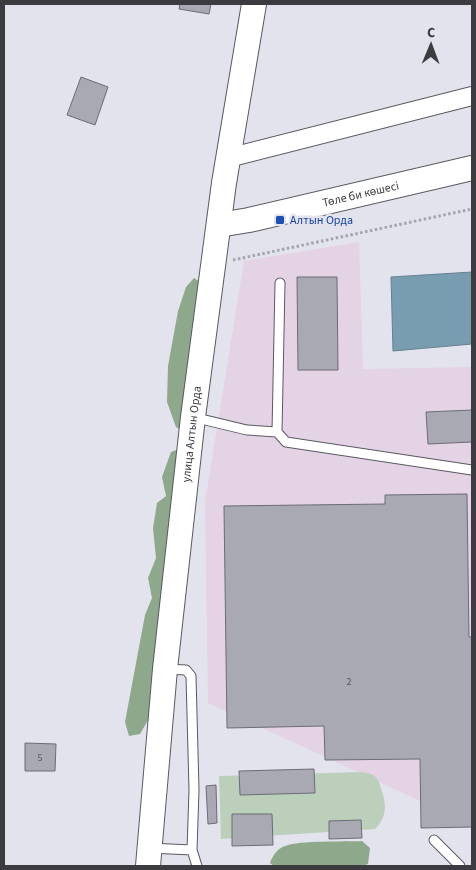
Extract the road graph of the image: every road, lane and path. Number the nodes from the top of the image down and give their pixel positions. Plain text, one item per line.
1 (254, 4) edge
2 (472, 96) edge
3 (228, 158) junction
4 (472, 168) edge
5 (472, 209) edge
6 (219, 225) junction
7 (214, 264) junction
8 (280, 283) dead end
9 (193, 417) junction
10 (277, 432) junction
11 (472, 470) edge
12 (165, 669) junction
13 (434, 840) dead end
14 (192, 850) junction
15 (148, 857) edge
16 (197, 866) edge
17 (460, 866) edge

1 - 3 main road, улица Алтын Орда
2 - 3 street
3 - 6 main road, улица Алтын Орда
4 - 6 main road, Төле би көшесі
5 - 7 path
6 - 7 main road, улица Алтын Орда
7 - 9 main road, улица Алтын Орда
8 - 10 lane
9 - 10 lane
9 - 12 main road, улица Алтын Орда
10 - 11 lane
12 - 14 lane
12 - 15 main road, улица Алтын Орда
13 - 17 lane
14 - 15 lane
14 - 16 lane

